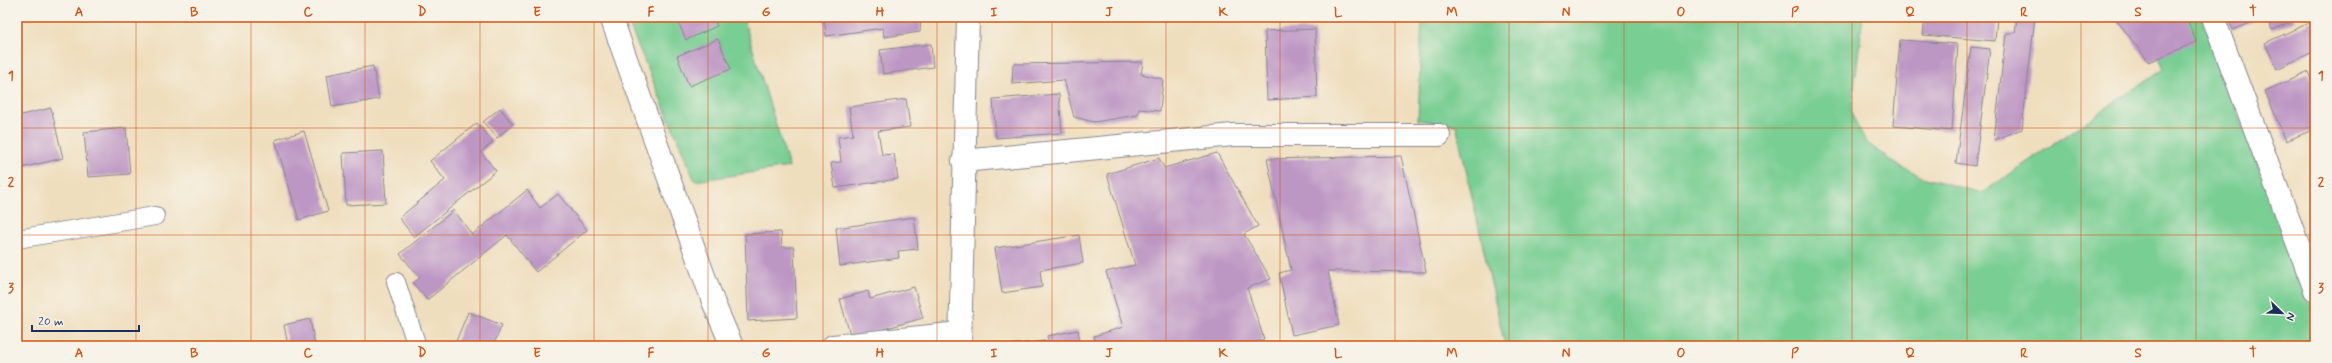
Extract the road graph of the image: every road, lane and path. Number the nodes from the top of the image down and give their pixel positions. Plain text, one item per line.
1 (612, 17) edge
2 (968, 17) edge
3 (2213, 17) edge
4 (1439, 135) dead end
5 (963, 161) junction
6 (155, 216) dead end
7 (17, 239) edge
8 (396, 282) dead end
9 (2315, 290) edge
10 (960, 339) edge
11 (418, 346) edge
12 (732, 346) edge
13 (833, 346) edge

1 - 12 street
2 - 5 street
3 - 9 street
4 - 5 street
5 - 10 street
6 - 7 lane
8 - 11 lane
10 - 13 street

